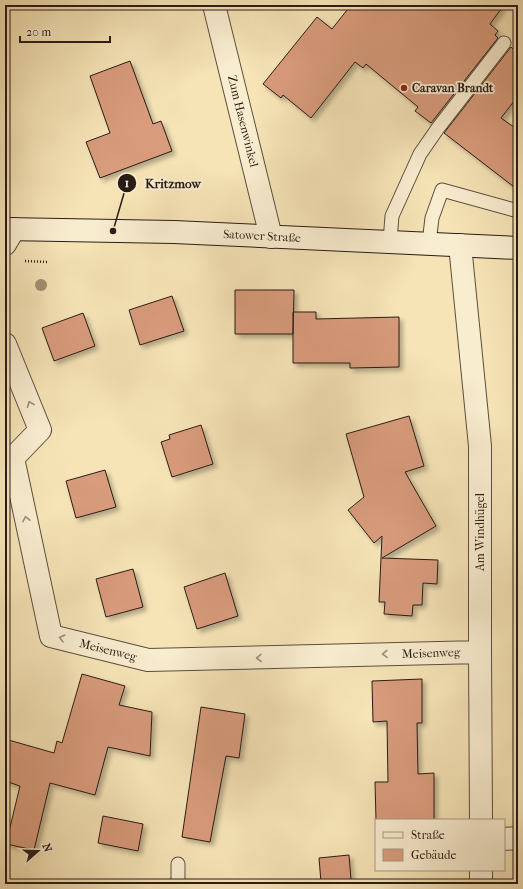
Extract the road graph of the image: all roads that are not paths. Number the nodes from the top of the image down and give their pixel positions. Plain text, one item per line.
1 (214, 5) edge
2 (504, 43) dead end
3 (518, 211) edge
4 (8, 234) edge
5 (271, 237) junction
6 (390, 241) junction
7 (518, 242) edge
8 (429, 243) junction
9 (460, 245) junction
10 (518, 248) edge
11 (5, 344) edge
12 (480, 652) junction
13 (481, 819) edge
14 (518, 838) edge
15 (505, 839) edge
16 (178, 864) dead end
17 (481, 871) edge
18 (178, 884) edge
19 (481, 884) edge

1 - 5 street, Zum Hasenwinkel
2 - 6 lane
3 - 8 lane
4 - 5 street, Satower Straße
5 - 6 street, Satower Straße
6 - 8 street, Satower Straße
7 - 10 lane
8 - 9 street, Satower Straße
9 - 10 street, Satower Straße
9 - 12 street, Am Windhügel
12 -> 11 street, Meisenweg
12 - 13 street, Am Windhügel
14 - 15 street
16 - 18 lane
17 - 19 street

